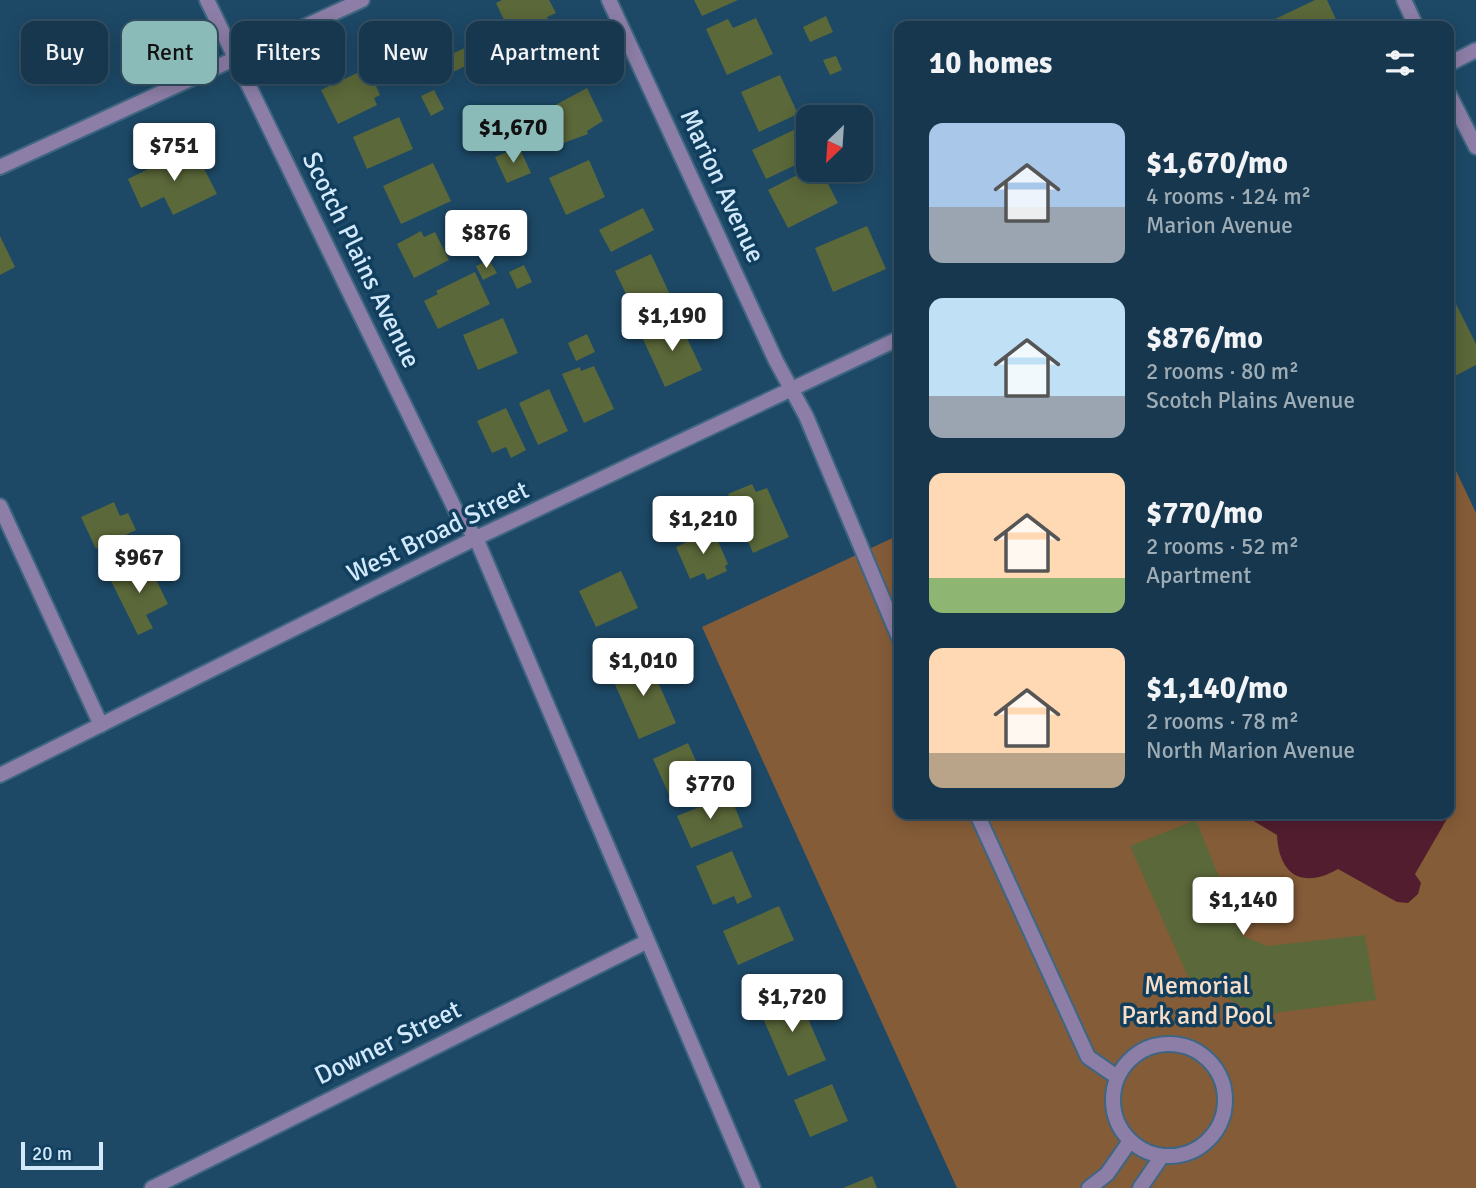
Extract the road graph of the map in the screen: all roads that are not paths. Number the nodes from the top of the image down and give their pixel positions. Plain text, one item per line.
1 (207, 0) edge
2 (362, 0) edge
3 (609, 0) edge
4 (1404, 0) edge
5 (319, 21) edge
6 (1414, 21) edge
7 (231, 50) edge
8 (1476, 50) edge
9 (1454, 61) edge
10 (231, 63) edge
11 (247, 84) edge
12 (1454, 104) edge
13 (1476, 147) edge
14 (0, 167) edge
15 (894, 341) edge
16 (793, 390) junction
17 (0, 506) edge
18 (476, 538) junction
19 (894, 626) edge
20 (101, 725) junction
21 (0, 775) edge
22 (979, 819) edge
23 (646, 942) junction
24 (1117, 1077) junction
25 (1130, 1141) junction
26 (1162, 1156) junction
27 (152, 1188) edge
28 (753, 1188) edge
29 (1089, 1188) edge
30 (1140, 1188) edge

1 - 7 street, Scotch Plains Avenue
2 - 5 street
3 - 16 street, Marion Avenue
4 - 6 street
8 - 9 street
10 - 14 street
11 - 18 street, Scotch Plains Avenue
12 - 13 street
15 - 16 street, West Broad Street
16 - 18 street, West Broad Street
16 - 19 street, Marion Avenue
17 - 20 street
18 - 20 street, West Broad Street
18 - 23 street, Scotch Plains Avenue
20 - 21 street, West Broad Street
22 - 24 street
23 - 27 street, Downer Street
23 - 28 street, Scotch Plains Avenue
24 - 25 street
24 - 26 street
25 - 26 street
25 - 29 street
26 - 30 street

